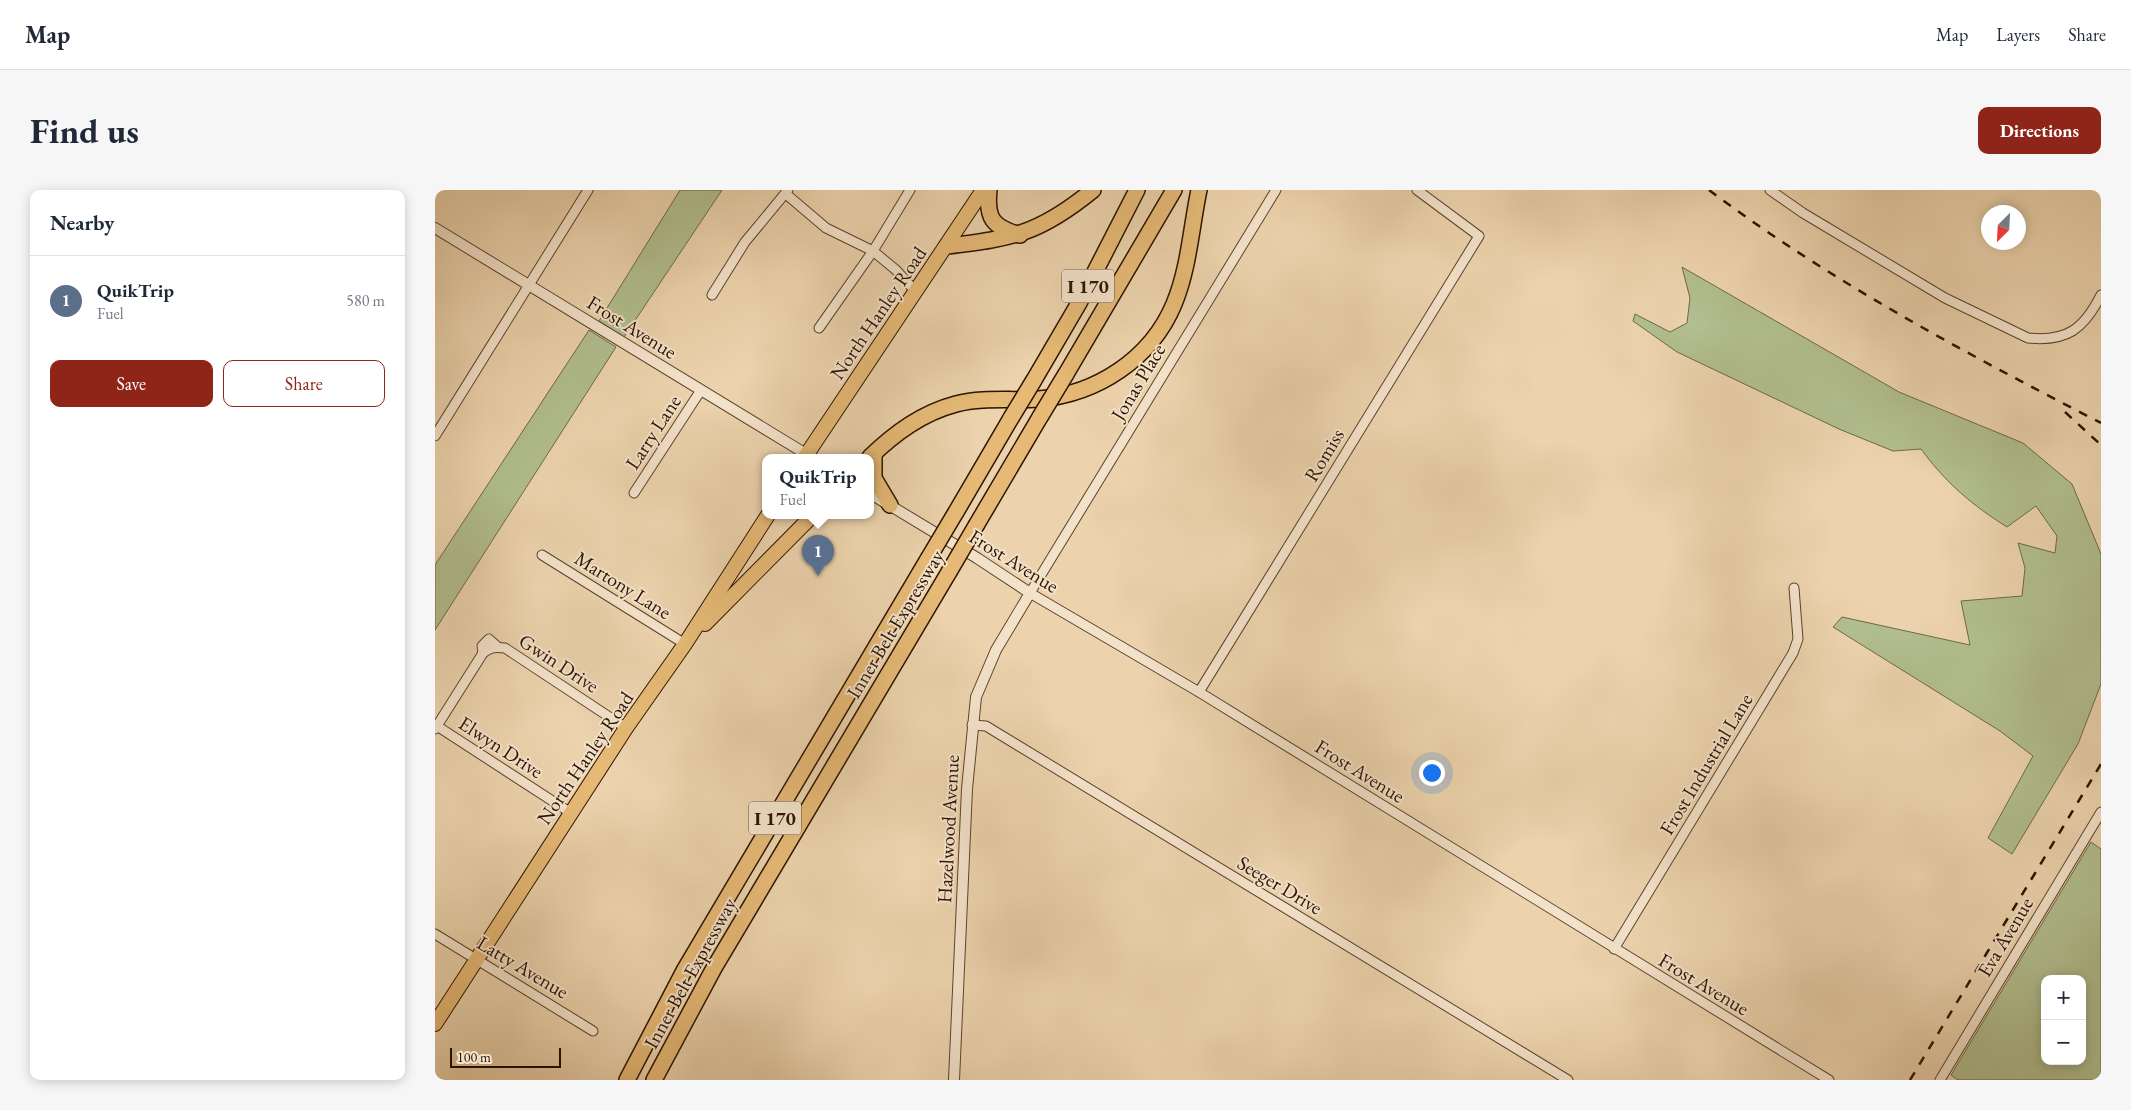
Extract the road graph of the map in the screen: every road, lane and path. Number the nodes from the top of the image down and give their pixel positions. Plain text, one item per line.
1 (588, 190) edge
2 (910, 190) edge
3 (983, 190) edge
4 (989, 190) edge
5 (1093, 190) edge
6 (1137, 190) edge
7 (1174, 190) edge
8 (1199, 190) edge
9 (1276, 190) edge
10 (1417, 190) edge
11 (1770, 190) edge
12 (787, 192) edge
13 (435, 228) edge
14 (1020, 235) junction
15 (947, 246) junction
16 (873, 251) junction
17 (528, 284) junction
18 (917, 292) junction
19 (712, 295) dead end
20 (2101, 295) edge
21 (819, 328) dead end
22 (701, 390) junction
23 (435, 436) edge
24 (805, 454) edge
25 (809, 454) edge
26 (873, 454) edge
27 (874, 478) edge
28 (634, 492) dead end
29 (874, 497) edge
30 (890, 505) junction
31 (765, 519) edge
32 (809, 519) edge
33 (542, 555) dead end
34 (1794, 588) dead end
35 (1030, 593) junction
36 (685, 644) junction
37 (1199, 692) junction
38 (972, 725) junction
39 (436, 728) edge
40 (627, 728) junction
41 (2101, 812) edge
42 (571, 813) junction
43 (435, 934) edge
44 (1614, 949) junction
45 (477, 959) junction
46 (435, 1024) edge
47 (593, 1030) dead end
48 (627, 1080) edge
49 (654, 1080) edge
50 (954, 1080) edge
51 (1568, 1080) edge
52 (1829, 1080) edge
53 (1940, 1080) edge

1 - 17 street
2 - 16 street
3 - 15 main road, North Hanley Road
4 - 14 highway
5 - 14 highway
6 - 48 highway, Inner Belt Expressway / I 170, bridge
7 - 49 highway, Inner Belt Expressway / I 170, bridge
8 - 26 highway
9 - 35 street, Jonas Place
10 - 37 street, Romiss
11 - 20 street
12 - 16 street
12 - 19 street
13 - 17 street, Frost Avenue
14 - 15 highway
15 - 18 main road, North Hanley Road
16 - 18 street
16 - 21 street
17 - 22 street, Frost Avenue
17 - 23 street
18 - 25 main road, North Hanley Road
22 - 24 street, Frost Avenue
22 - 28 street, Larry Lane
27 - 30 highway
29 - 30 street, Frost Avenue
30 - 35 street, Frost Avenue
31 - 36 main road, North Hanley Road
32 - 36 main road
33 - 36 street, Martony Lane
34 - 44 street, Frost Industrial Lane
35 - 37 street, Frost Avenue
35 - 38 street, Hazelwood Avenue
36 - 40 main road, North Hanley Road
37 - 44 street, Frost Avenue
38 - 50 street, Hazelwood Avenue
38 - 51 street, Seeger Drive
39 - 40 street, Gwin Drive
39 - 42 street, Elwyn Drive
40 - 42 main road, North Hanley Road
41 - 53 street, Eva Avenue
42 - 45 main road, North Hanley Road
43 - 45 street, Latty Avenue
44 - 52 street, Frost Avenue
45 - 46 main road, North Hanley Road
45 - 47 street, Latty Avenue

